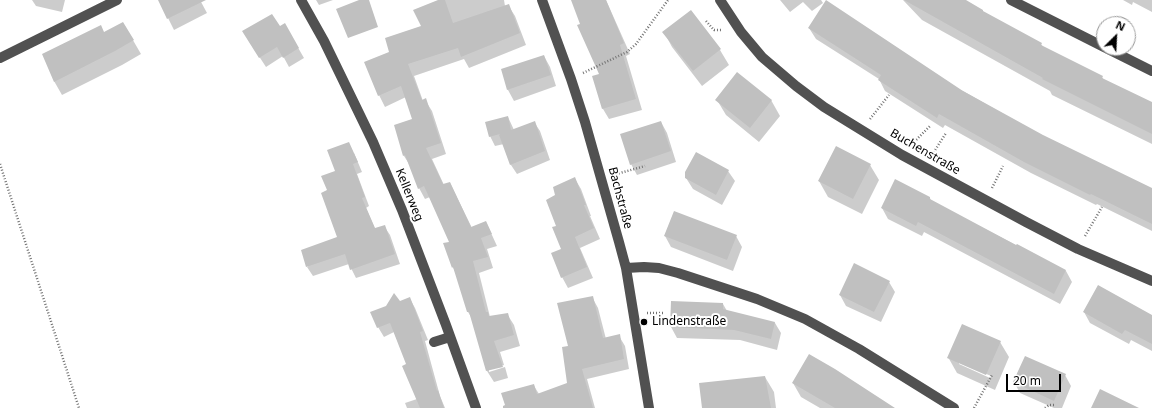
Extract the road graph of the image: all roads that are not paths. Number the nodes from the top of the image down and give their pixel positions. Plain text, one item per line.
1 (117, 0) edge
2 (300, 0) edge
3 (542, 0) edge
4 (720, 0) edge
5 (1010, 0) edge
6 (1096, 43) edge
7 (1121, 56) edge
8 (0, 58) edge
9 (1152, 71) edge
10 (626, 268) junction
11 (1152, 281) edge
12 (450, 337) junction
13 (434, 342) dead end
14 (476, 408) edge
15 (649, 408) edge
16 (954, 408) edge

1 - 8 street
2 - 12 street, Kellerweg
3 - 10 street, Bachstraße
4 - 11 street, Buchenstraße
5 - 6 street
7 - 9 street
10 - 15 street, Bachstraße
10 - 16 street
12 - 13 street
12 - 14 street, Kellerweg

